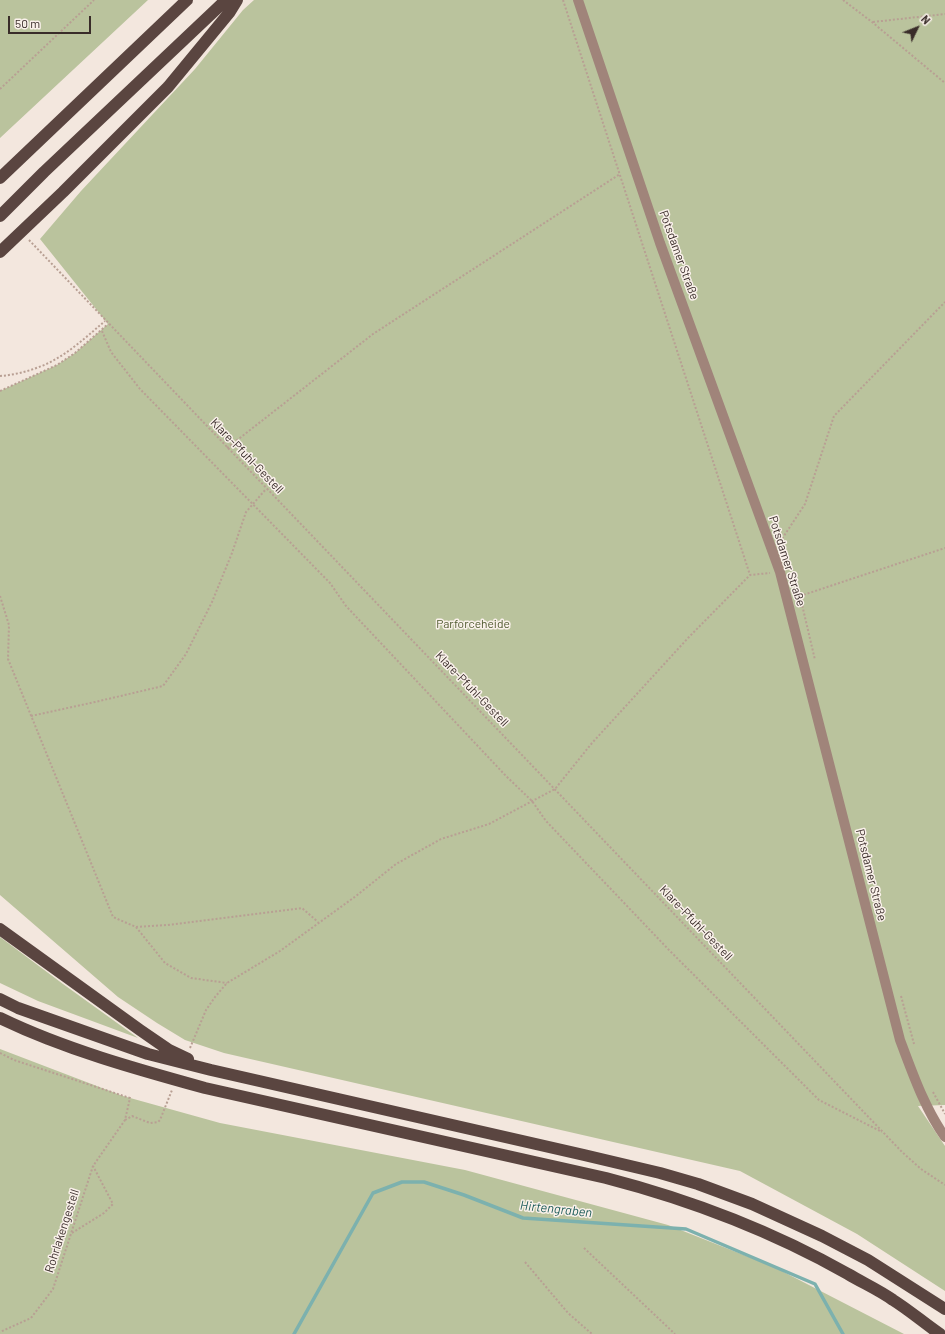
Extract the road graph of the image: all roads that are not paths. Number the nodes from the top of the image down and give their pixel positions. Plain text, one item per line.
1 (188, 0) edge
2 (226, 0) edge
3 (237, 0) edge
4 (578, 0) edge
5 (0, 178) edge
6 (0, 216) edge
7 (0, 252) edge
8 (0, 929) edge
9 (0, 999) edge
10 (0, 1018) edge
11 (211, 1070) junction
12 (945, 1137) edge
13 (945, 1309) edge
14 (940, 1334) edge

1 - 5 highway
2 - 6 highway
3 - 7 highway
4 - 12 street, Potsdamer Straße
8 - 11 highway
9 - 11 highway
10 - 14 highway
11 - 13 highway

